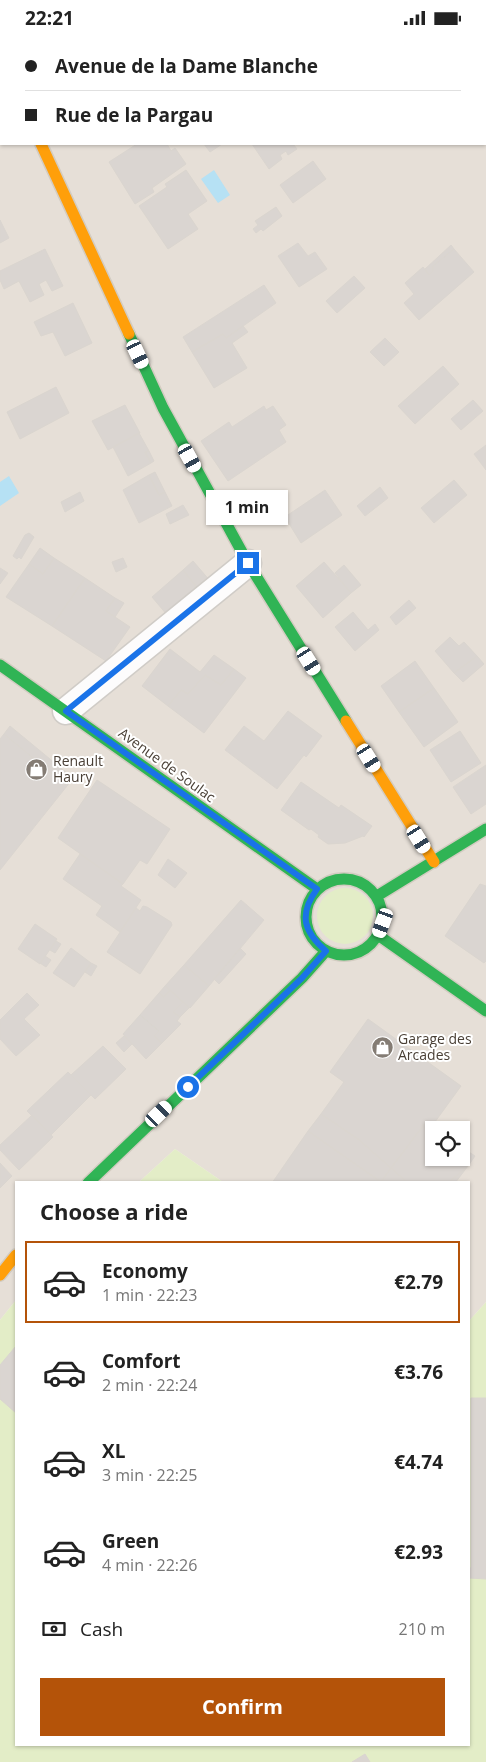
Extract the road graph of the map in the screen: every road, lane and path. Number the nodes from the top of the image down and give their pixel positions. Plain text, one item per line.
1 (41, 145) edge
2 (248, 563) junction
3 (0, 665) edge
4 (66, 711) junction
5 (486, 829) edge
6 (434, 862) junction
7 (317, 889) junction
8 (377, 896) junction
9 (378, 935) junction
10 (326, 951) junction
11 (486, 1011) edge
12 (90, 1181) edge
13 (15, 1256) edge
14 (0, 1275) edge

1 - 2 main road
2 - 4 street
2 - 6 main road
3 - 4 main road, Avenue de Soulac
4 - 7 main road, Avenue de Soulac
5 - 6 main road
6 - 8 main road
7 - 8 main road
7 - 10 main road
8 - 9 main road
9 - 10 main road
9 - 11 main road
10 - 12 main road
13 - 14 main road

